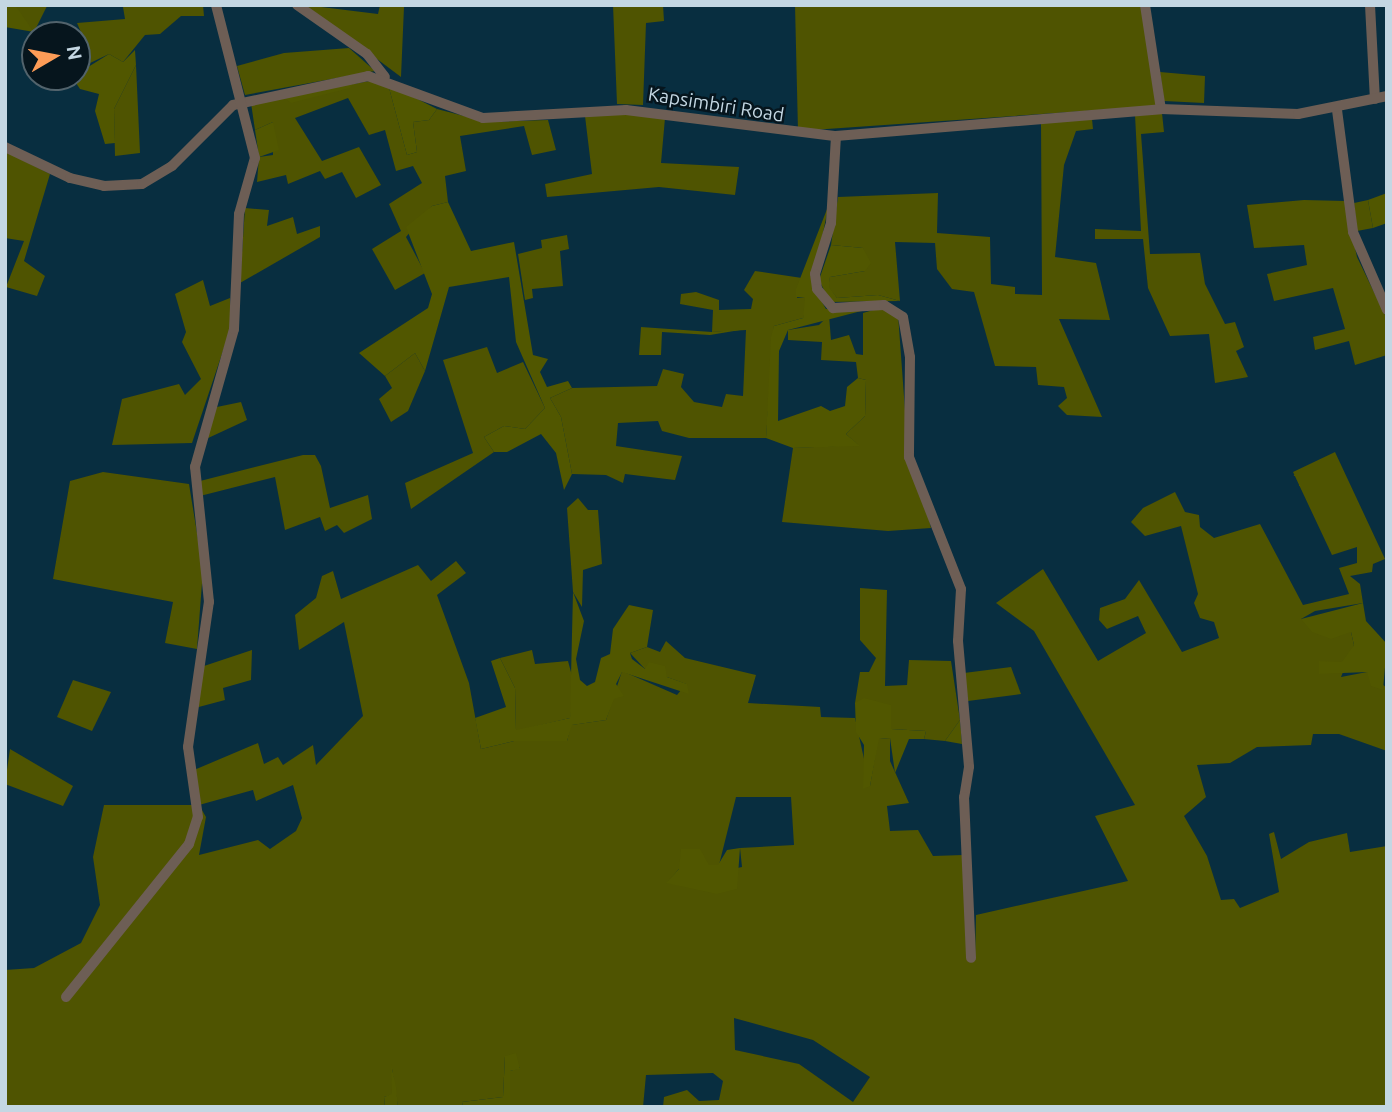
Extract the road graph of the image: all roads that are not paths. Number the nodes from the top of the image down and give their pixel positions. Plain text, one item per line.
1 (216, 5) edge
2 (297, 5) edge
3 (1145, 5) edge
4 (1370, 5) edge
5 (385, 77) junction
6 (1387, 96) edge
7 (1375, 99) junction
8 (243, 101) junction
9 (1161, 109) junction
10 (1338, 110) junction
11 (836, 136) junction
12 (5, 146) edge
13 (1387, 310) edge
14 (971, 958) dead end
15 (66, 997) dead end

1 - 8 street
2 - 5 street
3 - 9 street
4 - 7 street
5 - 8 street, Kapsimbiri Road
5 - 11 street, Kapsimbiri Road
6 - 7 street, Kapsimbiri Road
7 - 10 street, Kapsimbiri Road
8 - 12 street, Kapsimbiri Road
8 - 15 street
9 - 10 street, Kapsimbiri Road
9 - 11 street, Kapsimbiri Road
10 - 13 street
11 - 14 street

